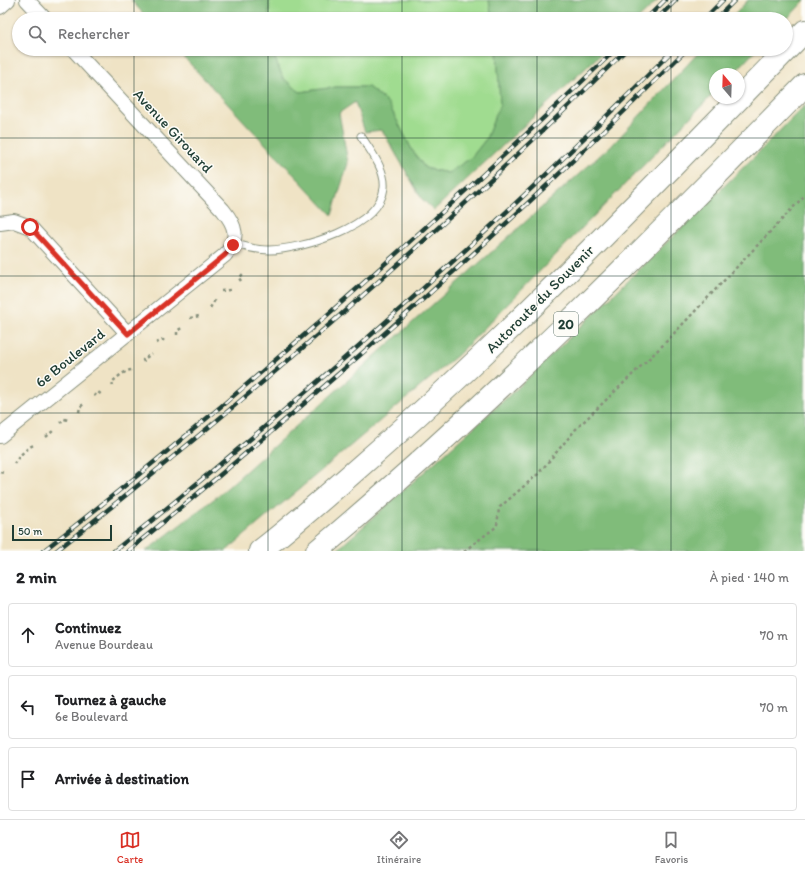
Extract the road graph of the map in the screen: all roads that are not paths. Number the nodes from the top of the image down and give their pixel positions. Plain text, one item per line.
1 (8, 0) edge
2 (27, 0) edge
3 (0, 7) edge
4 (38, 12) edge
5 (805, 31) edge
6 (793, 43) edge
7 (80, 56) edge
8 (781, 56) edge
9 (805, 85) edge
10 (361, 136) dead end
11 (0, 223) edge
12 (233, 243) junction
13 (128, 334) junction
14 (0, 436) edge
15 (260, 551) edge
16 (317, 551) edge

1 - 3 street
2 - 4 street
5 - 6 highway, Autoroute du Souvenir / 20
7 - 12 street, Avenue Girouard
8 - 15 highway, Autoroute du Souvenir / 20
9 - 16 highway, 20
10 - 12 lane
11 - 13 street
12 - 13 street, 6e Boulevard
13 - 14 street, 6e Boulevard

